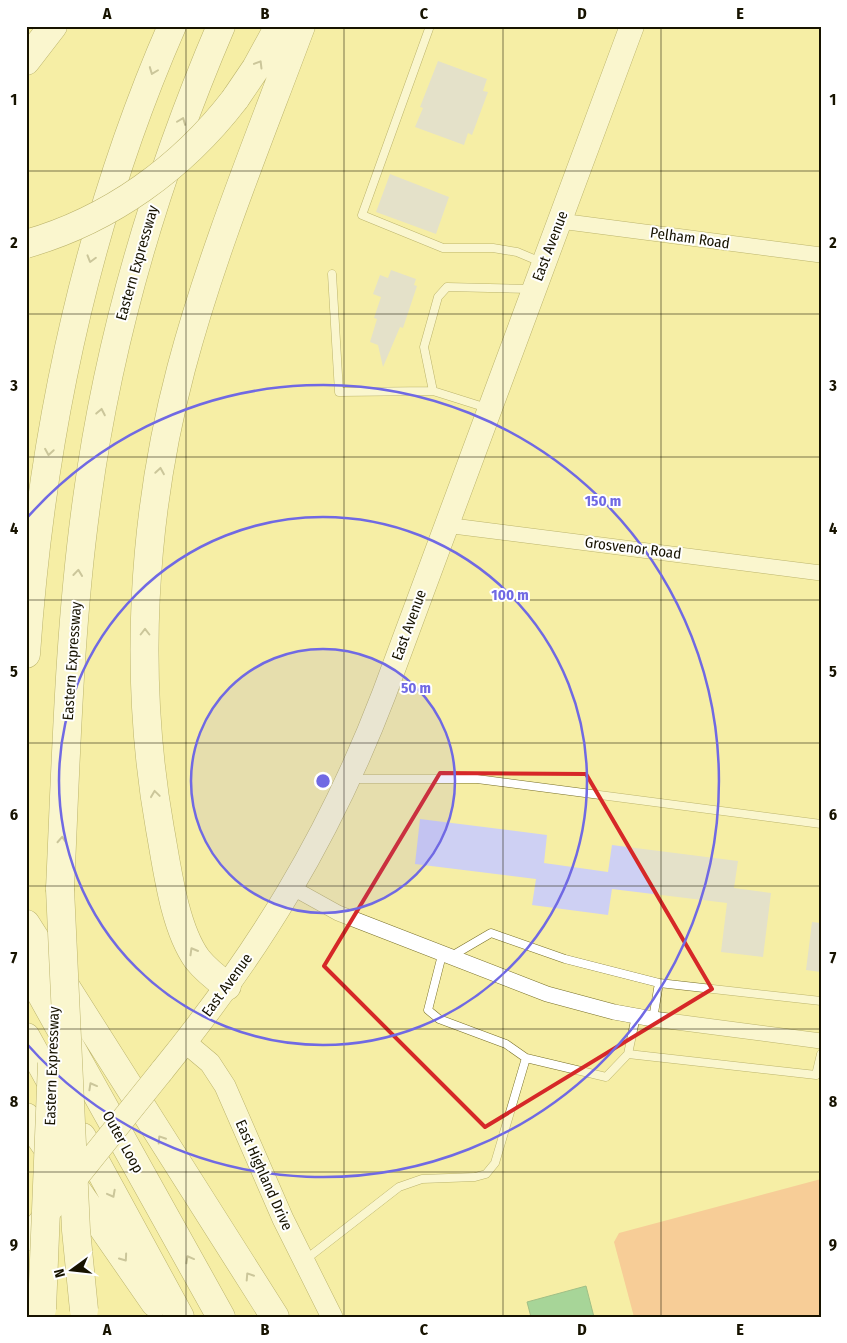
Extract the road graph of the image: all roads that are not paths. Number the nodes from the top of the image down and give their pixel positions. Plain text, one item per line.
1 (41, 26) edge
2 (54, 26) edge
3 (172, 26) edge
4 (221, 26) edge
5 (279, 26) edge
6 (301, 26) edge
7 (430, 26) edge
8 (632, 26) edge
9 (26, 40) edge
10 (26, 61) edge
11 (560, 221) junction
12 (26, 244) edge
13 (821, 255) edge
14 (544, 263) junction
15 (332, 274) dead end
16 (534, 289) junction
17 (433, 391) junction
18 (489, 409) junction
19 (445, 525) junction
20 (821, 572) edge
21 (26, 654) edge
22 (350, 779) junction
23 (821, 824) edge
24 (293, 888) junction
25 (60, 889) junction
26 (26, 924) edge
27 (446, 956) junction
28 (30, 974) edge
29 (659, 983) junction
30 (227, 986) junction
31 (821, 1002) edge
32 (636, 1016) junction
33 (653, 1019) junction
34 (28, 1040) edge
35 (821, 1041) edge
36 (185, 1042) junction
37 (628, 1054) junction
38 (821, 1054) edge
39 (526, 1058) junction
40 (26, 1117) edge
41 (26, 1239) edge
42 (303, 1261) junction
43 (42, 1313) edge
44 (84, 1313) edge
45 (164, 1317) edge
46 (180, 1317) edge
47 (221, 1317) edge
48 (275, 1317) edge
49 (332, 1317) edge

1 - 9 highway
2 - 10 highway
3 -> 21 highway
25 -> 4 highway, Eastern Expressway
12 -> 5 highway, bridge
30 -> 6 highway
7 - 14 lane
8 - 11 main road, East Avenue
11 - 13 street, Pelham Road
11 - 14 main road, East Avenue
14 - 16 main road, East Avenue
15 - 17 lane
16 - 17 lane
16 - 18 main road, East Avenue
17 - 18 lane
18 - 19 main road, East Avenue
19 - 20 street, Grosvenor Road
19 - 22 main road, East Avenue
22 - 23 lane
22 - 24 main road, East Avenue
24 - 27 street
24 - 30 main road, East Avenue
25 - 43 highway, Eastern Expressway, bridge
25 - 44 highway, bridge
48 -> 26 highway
27 - 29 lane
27 - 32 street
27 - 39 lane
47 -> 28 highway, Outer Loop
29 - 31 lane
29 - 33 lane
30 - 36 main road, East Avenue
32 - 33 street
32 - 37 lane
33 - 35 street
34 -> 46 highway
36 - 41 main road, East Avenue, bridge
36 - 42 street, East Highland Drive
37 - 38 lane
37 - 39 lane
39 - 42 lane
40 -> 45 highway
42 - 49 street, East Highland Drive

